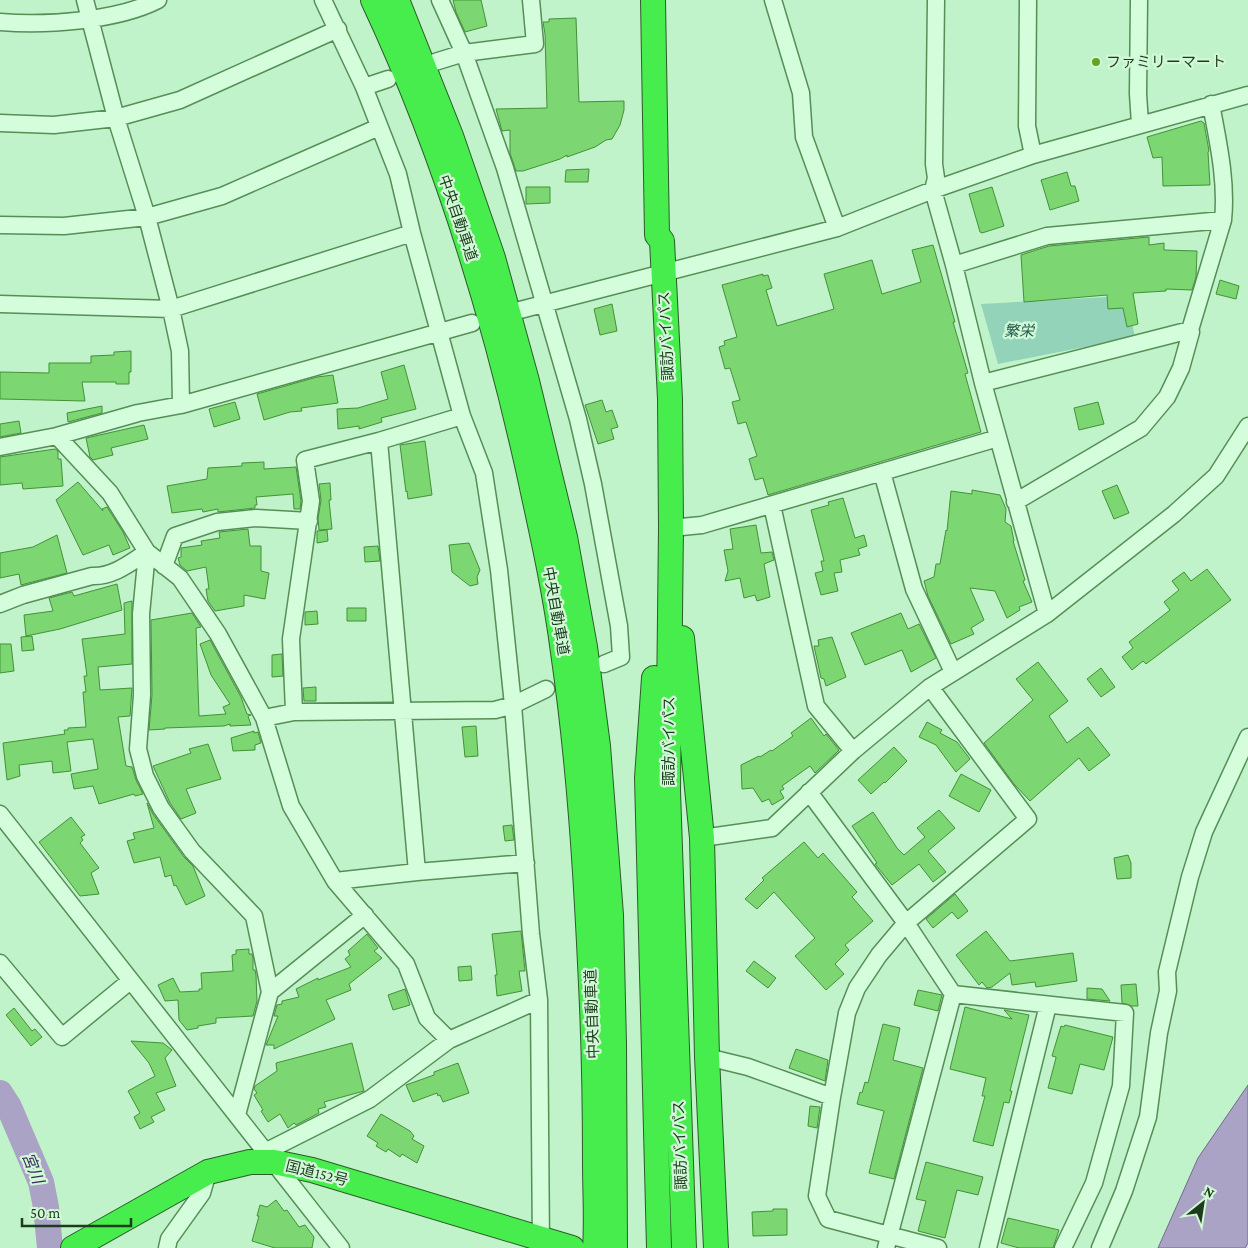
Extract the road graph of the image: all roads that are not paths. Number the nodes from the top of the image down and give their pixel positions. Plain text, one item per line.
1 (85, 0) edge
2 (158, 0) edge
3 (323, 0) edge
4 (372, 0) edge
5 (396, 0) edge
6 (440, 0) edge
7 (531, 0) edge
8 (653, 0) edge
9 (773, 0) edge
10 (936, 0) edge
11 (1028, 0) edge
12 (1144, 1) edge
13 (90, 19) junction
14 (0, 22) edge
15 (338, 29) junction
16 (464, 53) junction
17 (436, 62) dead end
18 (388, 78) dead end
19 (364, 87) junction
20 (1248, 95) edge
21 (1211, 104) junction
22 (116, 118) junction
23 (0, 122) edge
24 (1140, 124) junction
25 (379, 127) junction
26 (1033, 155) junction
27 (933, 190) junction
28 (147, 218) junction
29 (1223, 220) junction
30 (0, 225) edge
31 (838, 228) junction
32 (412, 233) junction
33 (954, 265) junction
34 (658, 274) junction
35 (0, 304) edge
36 (544, 305) junction
37 (171, 309) junction
38 (520, 310) dead end
39 (472, 323) dead end
40 (1190, 330) junction
41 (439, 332) junction
42 (983, 384) junction
43 (181, 405) junction
44 (462, 416) junction
45 (1248, 426) edge
46 (57, 436) junction
47 (998, 438) junction
48 (379, 441) junction
49 (0, 447) edge
50 (882, 472) junction
51 (1016, 502) junction
52 (772, 505) junction
53 (309, 522) junction
54 (671, 536) junction
55 (147, 552) junction
56 (164, 566) junction
57 (662, 589) junction
58 (0, 604) edge
59 (1047, 614) junction
60 (604, 664) dead end
61 (954, 672) junction
62 (930, 687) junction
63 (546, 690) dead end
64 (513, 704) junction
65 (404, 711) junction
66 (294, 712) junction
67 (264, 718) junction
68 (1248, 737) edge
69 (853, 751) junction
70 (809, 792) junction
71 (2, 822) edge
72 (702, 838) junction
73 (526, 864) junction
74 (417, 872) junction
75 (335, 881) junction
76 (365, 915) junction
77 (906, 923) junction
78 (0, 963) edge
79 (130, 981) junction
80 (270, 992) junction
81 (953, 994) junction
82 (539, 1000) junction
83 (1048, 1005) junction
84 (449, 1040) junction
85 (707, 1057) junction
86 (832, 1097) junction
87 (237, 1116) junction
88 (270, 1157) junction
89 (208, 1172) junction
90 (888, 1241) edge
91 (83, 1243) edge
92 (541, 1243) edge
93 (605, 1245) edge
94 (167, 1248) edge
95 (341, 1248) edge
96 (572, 1248) edge
97 (659, 1248) edge
98 (677, 1248) edge
99 (684, 1248) edge
100 (716, 1248) edge
101 (938, 1248) edge
102 (988, 1248) edge
103 (1063, 1248) edge
104 (1100, 1248) edge

1 - 13 street
2 - 13 street
3 - 15 street
4 - 93 highway, 中央自動車道
5 - 93 highway, 中央自動車道
6 - 16 street
7 - 16 street
8 - 34 highway, 諏訪バイパス
9 - 31 street
10 - 27 street
11 - 26 street
12 - 24 street
13 - 14 street
13 - 22 street
15 - 19 street
15 - 22 street
16 - 17 street
16 - 36 street
18 - 19 street
19 - 25 street
20 - 21 street
21 - 24 street
21 - 29 street
22 - 23 street
22 - 28 street
24 - 26 street
25 - 28 street
25 - 32 street
26 - 27 street
27 - 31 street
27 - 33 street
28 - 30 street
28 - 37 street
29 - 33 street
29 - 40 street
31 - 34 street
32 - 37 street
32 - 41 street
33 - 42 street
34 - 36 street
34 - 54 highway, 諏訪バイパス
34 - 57 highway, 諏訪バイパス
35 - 37 street
36 - 38 street
36 - 60 street
37 - 43 street
39 - 41 street
40 - 42 street
40 - 51 street
41 - 43 street
41 - 44 street
42 - 47 street
43 - 46 street
44 - 48 street
44 - 64 street
45 - 59 street
46 - 49 street
46 - 55 street
47 - 50 street
47 - 51 street
48 - 53 street
48 - 65 street
50 - 52 street
50 - 61 street
51 - 59 street
52 - 54 street
52 - 69 street
53 - 56 street
53 - 66 street
54 - 72 highway
54 - 99 highway, 諏訪バイパス
55 - 56 street
55 - 58 street
55 - 80 street
56 - 67 street
57 - 97 highway
57 - 98 highway, 諏訪バイパス
59 - 61 street
61 - 62 street
62 - 69 street
62 - 77 street
63 - 64 street
64 - 65 street
64 - 73 street
65 - 66 street
65 - 74 street
66 - 67 street
67 - 75 street
68 - 104 street
69 - 70 street
70 - 72 street
70 - 77 street
71 - 79 street
72 - 85 highway
73 - 74 street
73 - 82 street
74 - 75 street
75 - 76 street
76 - 80 street
76 - 84 street
77 - 81 street
77 - 86 street
78 - 79 street
79 - 87 street
80 - 87 street
81 - 83 street
81 - 90 street
82 - 84 street
82 - 92 street
83 - 102 street
83 - 103 street
84 - 88 street
85 - 86 street
85 - 100 highway
86 - 90 street
87 - 88 street
88 - 89 highway, 国道152号
88 - 92 highway, 国道152号
88 - 95 street
89 - 91 highway, 国道152号
89 - 94 street
90 - 101 street
92 - 96 highway, 国道152号

